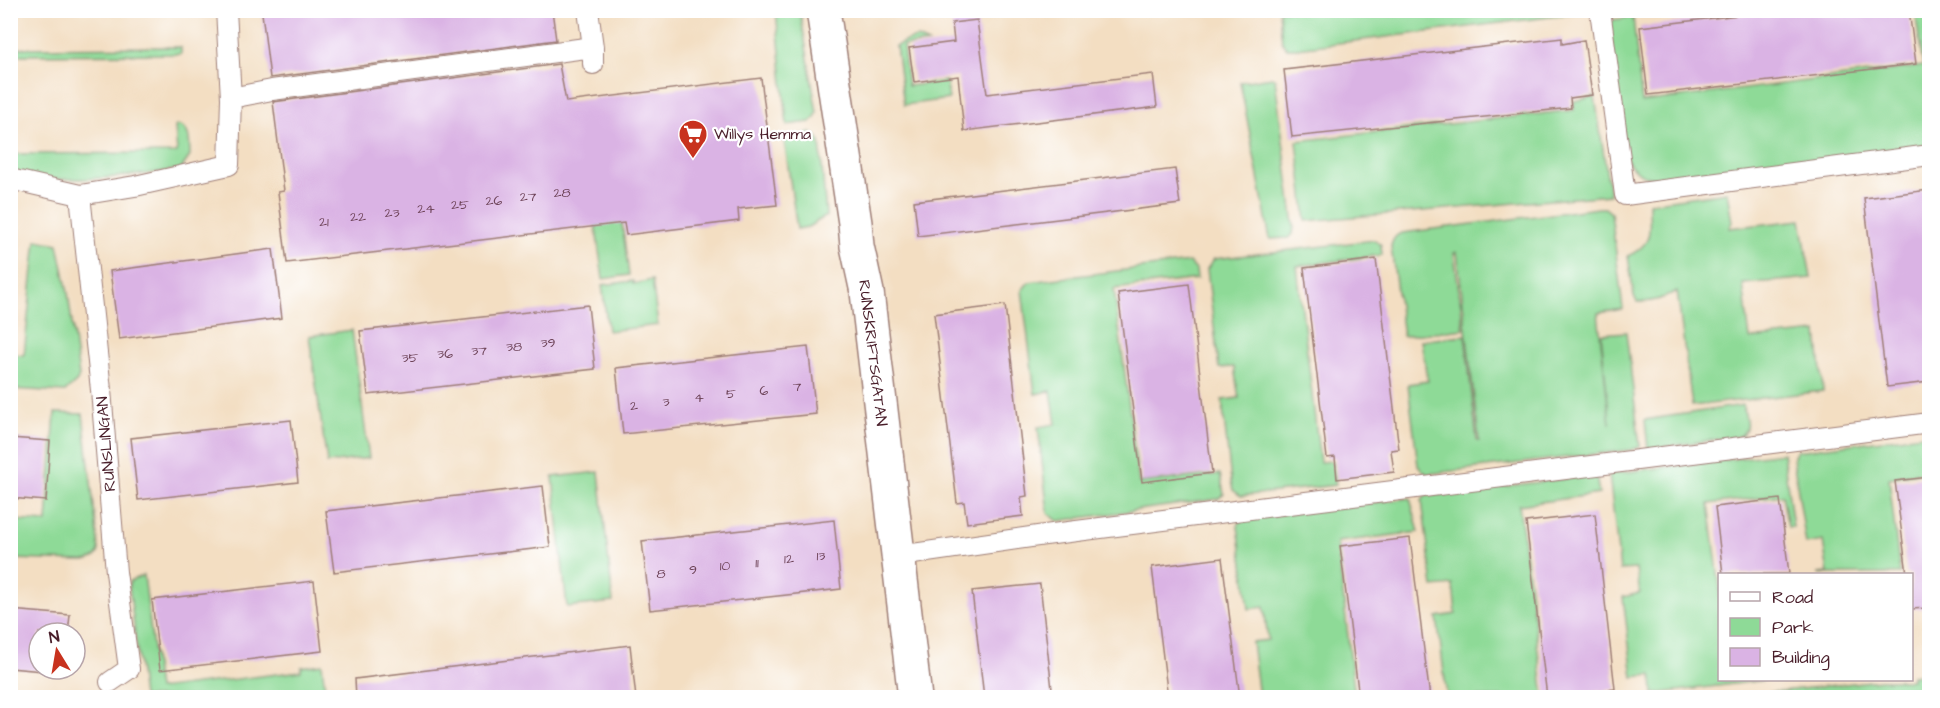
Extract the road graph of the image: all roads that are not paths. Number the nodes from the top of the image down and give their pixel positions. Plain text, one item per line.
1 (226, 10) edge
2 (588, 10) edge
3 (823, 10) edge
4 (1600, 10) edge
5 (231, 98) junction
6 (1929, 155) edge
7 (10, 179) edge
8 (80, 195) junction
9 (1929, 423) edge
10 (899, 556) junction
11 (110, 682) dead end
12 (915, 698) edge

1 - 5 lane
2 - 5 lane
3 - 10 street, RUNSKRIFTSGATAN
4 - 6 lane
5 - 8 lane
7 - 8 lane
8 - 11 lane, RUNSLINGAN
9 - 10 lane
10 - 12 street, RUNSKRIFTSGATAN

